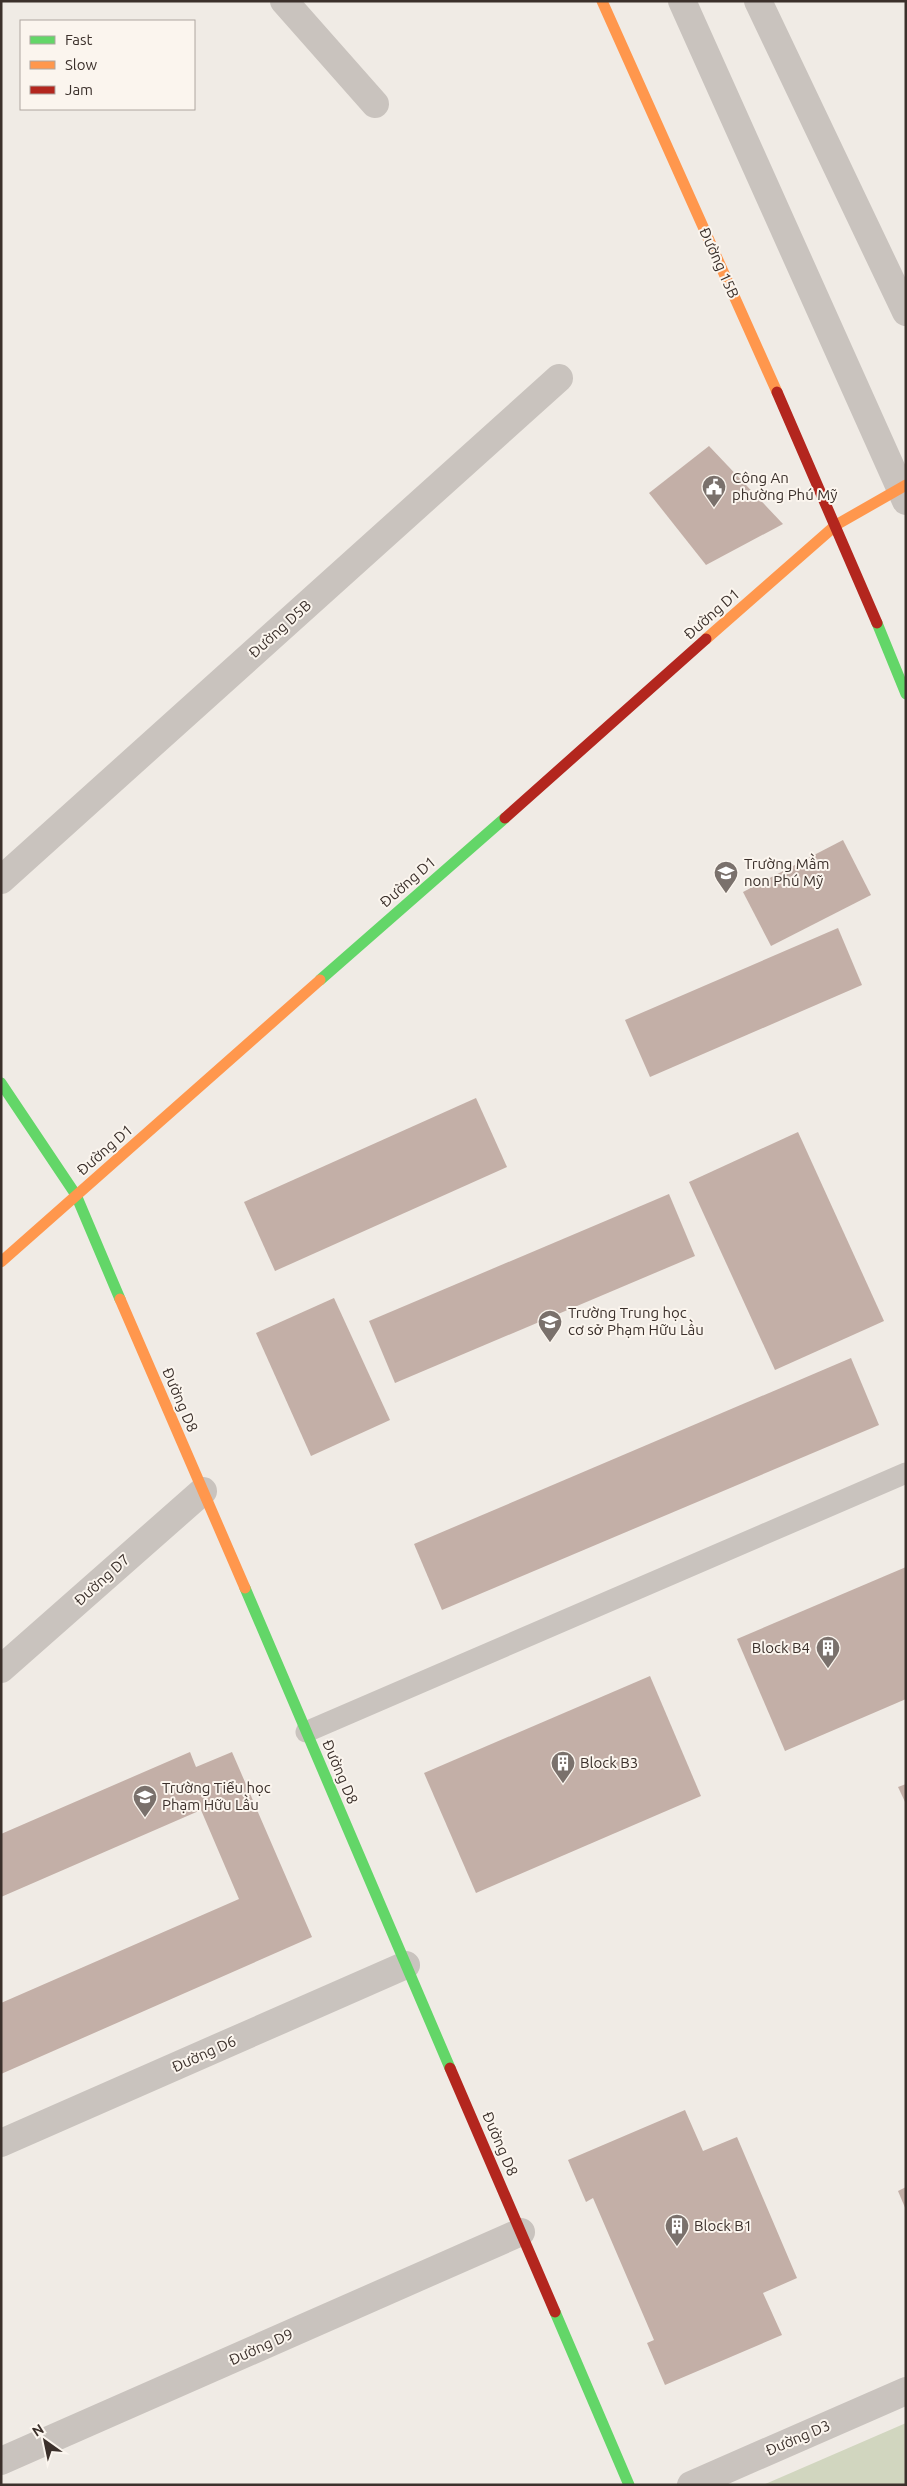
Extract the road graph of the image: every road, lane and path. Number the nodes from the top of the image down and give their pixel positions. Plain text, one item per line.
1 (284, 1) edge
2 (602, 1) edge
3 (682, 1) edge
4 (758, 1) edge
5 (375, 104) dead end
6 (906, 312) edge
7 (559, 378) dead end
8 (904, 491) edge
9 (836, 525) junction
10 (906, 694) edge
11 (1, 880) edge
12 (1, 1084) edge
13 (76, 1195) junction
14 (1, 1262) edge
15 (906, 1473) edge
16 (203, 1491) junction
17 (1, 1669) edge
18 (306, 1732) junction
19 (406, 1965) junction
20 (1, 2143) edge
21 (521, 2232) junction
22 (906, 2392) edge
23 (1, 2461) edge
24 (629, 2485) edge
25 (690, 2485) edge

1 - 5 street
2 - 9 street, Đường 15B
3 - 8 street
4 - 6 street
7 - 11 street, Đường D5B
8 - 9 street, Đường D1
9 - 10 street, Đường 15B
9 - 13 street, Đường D1
12 - 13 street, Đường D8
13 - 14 street, Đường D1
13 - 16 street, Đường D8
15 - 18 lane
16 - 17 street, Đường D7
16 - 18 street, Đường D8
18 - 19 street, Đường D8
19 - 20 street, Đường D6
19 - 21 street, Đường D8
21 - 23 street, Đường D9
21 - 24 street, Đường D8
22 - 25 street, Đường D3

